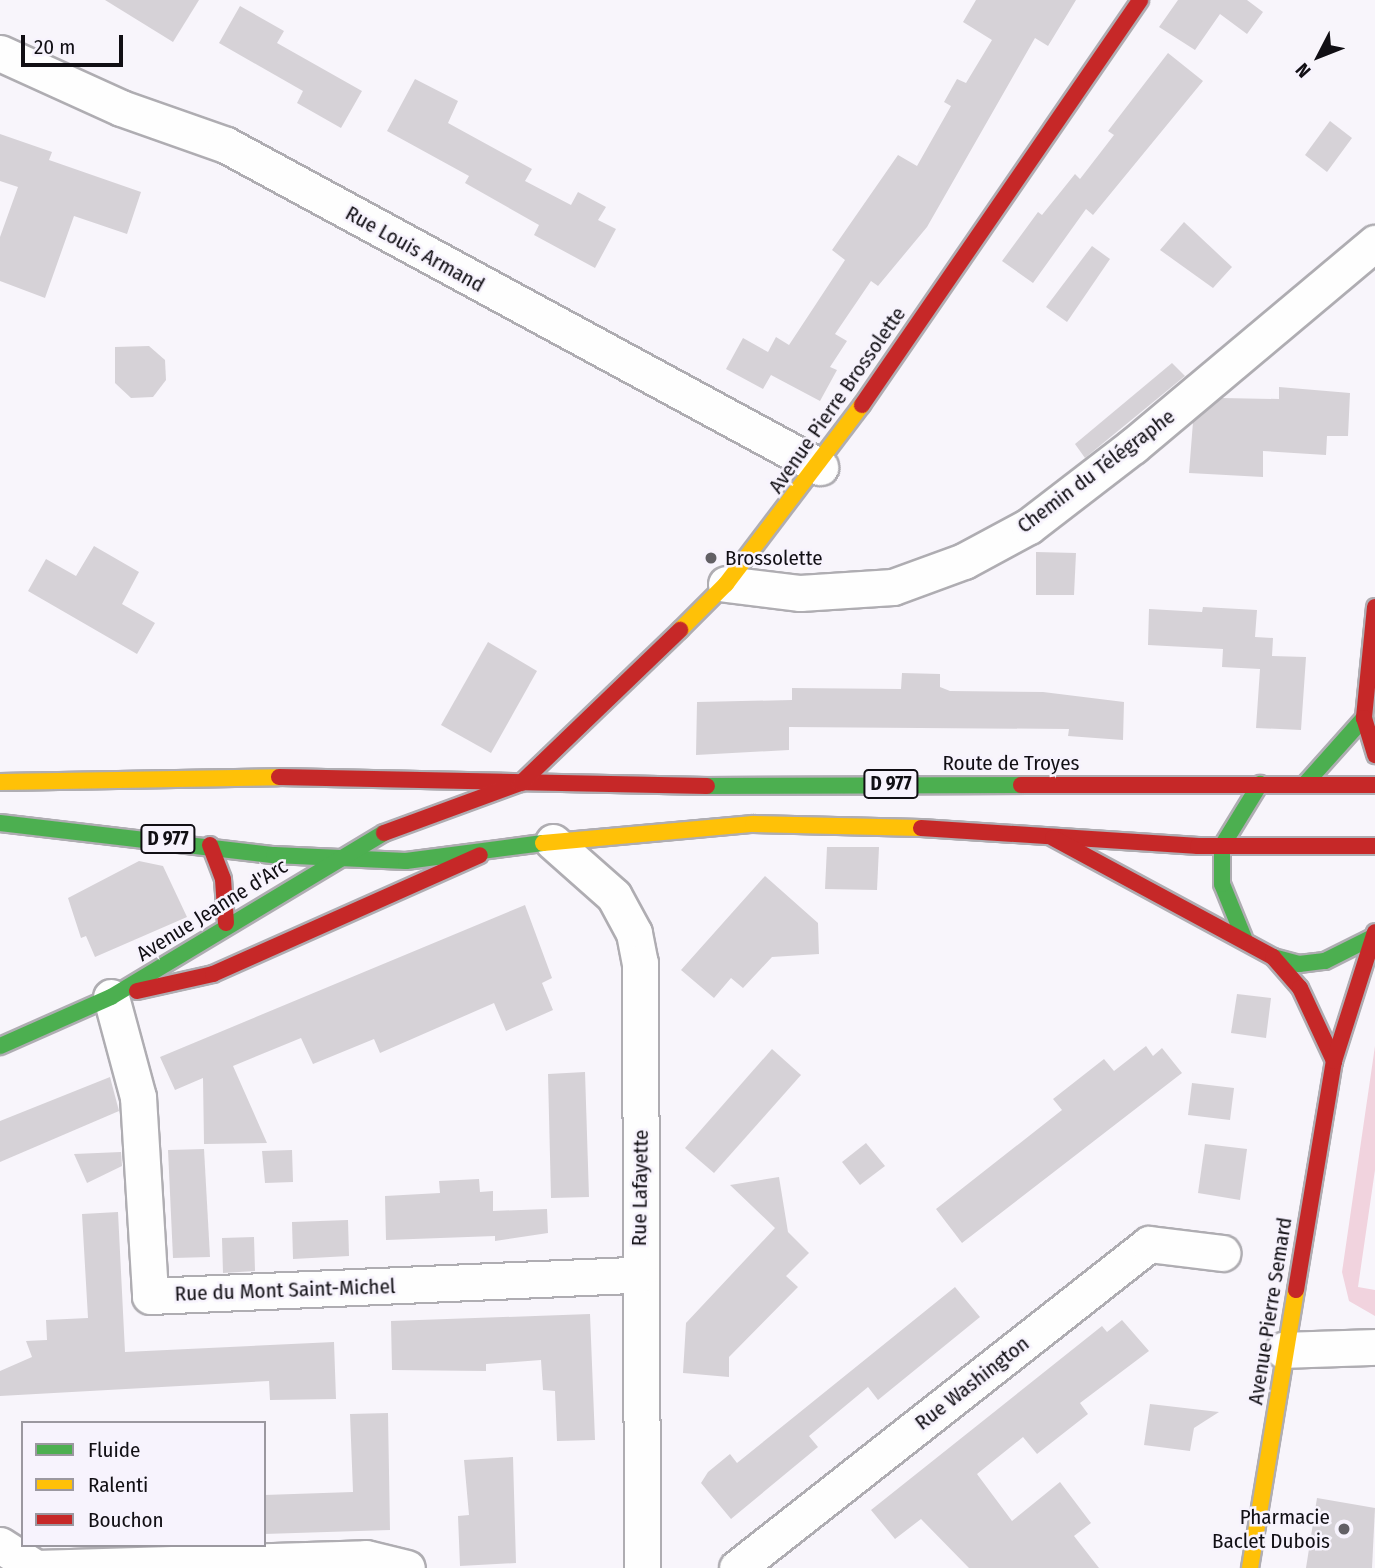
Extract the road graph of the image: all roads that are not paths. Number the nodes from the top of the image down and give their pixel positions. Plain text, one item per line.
1 (1140, 0) edge
2 (0, 53) edge
3 (1375, 243) edge
4 (820, 467) junction
5 (726, 584) junction
6 (1375, 607) edge
7 (1364, 718) junction
8 (1375, 755) edge
9 (0, 782) edge
10 (521, 783) junction
11 (1260, 784) junction
12 (1305, 784) junction
13 (1375, 785) edge
14 (0, 823) edge
15 (1053, 838) junction
16 (553, 842) junction
17 (210, 845) junction
18 (1222, 846) junction
19 (1375, 846) edge
20 (480, 855) junction
21 (335, 859) junction
22 (226, 923) junction
23 (1373, 935) edge
24 (1244, 938) junction
25 (1273, 957) junction
26 (111, 998) junction
27 (0, 1046) edge
28 (1334, 1060) junction
29 (1222, 1253) dead end
30 (639, 1275) junction
31 (1375, 1347) edge
32 (1283, 1350) junction
33 (0, 1545) edge
34 (407, 1568) edge
35 (642, 1568) edge
36 (737, 1568) edge
37 (1250, 1568) edge

1 - 4 main road, Avenue Pierre Brossolette
2 - 4 street, Rue Louis Armand
3 - 5 street, Chemin du Télégraphe
4 - 5 main road, Avenue Pierre Brossolette
5 - 10 main road, Avenue Pierre Brossolette
6 - 7 main road
7 - 8 main road
7 - 12 main road
9 - 10 main road, D 977
10 - 11 main road, Route de Troyes / D 977
10 - 21 main road, Avenue Jeanne d'Arc
11 - 12 main road, Route de Troyes / D 977
11 - 18 main road
12 - 13 main road, Route de Troyes / D 977
14 - 17 main road, D 977
15 - 16 main road, D 977
15 - 18 main road, D 977
15 - 24 main road, Avenue Pierre Semard
16 - 20 main road, D 977
16 - 30 street, Rue Lafayette
17 - 21 main road, D 977
17 - 22 main road
18 - 19 main road, D 977
18 - 24 main road
20 - 21 main road, D 977
20 - 26 main road, Avenue Jeanne d'Arc
21 - 22 main road, Avenue Jeanne d'Arc
22 - 26 main road, Avenue Jeanne d'Arc
23 - 25 main road, Avenue Pierre Semard
23 - 28 main road, Avenue Pierre Semard
24 - 25 main road, Avenue Pierre Semard
25 - 28 main road, Avenue Pierre Semard
26 - 27 main road, Avenue Jeanne d'Arc
26 - 30 street, Rue du Mont Saint-Michel
28 - 32 main road, Avenue Pierre Semard
29 - 36 street, Rue Washington
30 - 35 street, Rue Lafayette
31 - 32 street
32 - 37 main road, Avenue Pierre Semard
33 - 34 street

